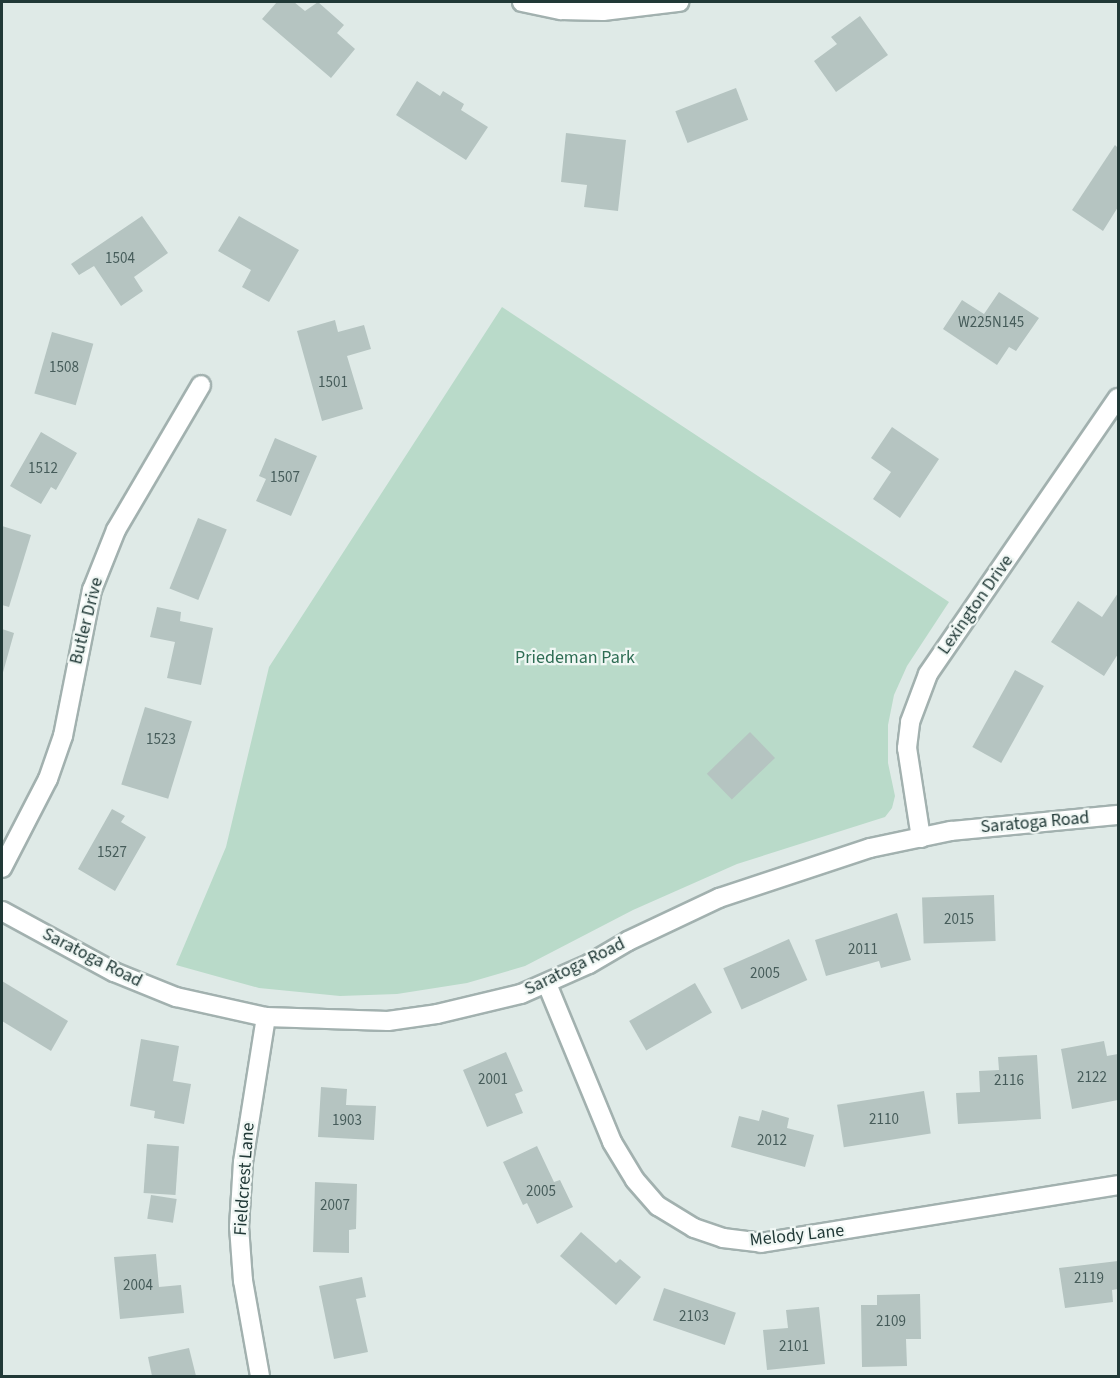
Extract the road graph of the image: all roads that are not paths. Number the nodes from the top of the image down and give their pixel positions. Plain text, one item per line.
1 (522, 2) edge
2 (679, 2) edge
3 (201, 385) dead end
4 (1119, 398) edge
5 (1119, 815) edge
6 (921, 838) junction
7 (2, 868) edge
8 (2, 911) edge
9 (548, 984) junction
10 (266, 1017) junction
11 (1119, 1185) edge
12 (260, 1377) edge

1 - 2 street
3 - 7 street, Butler Drive
4 - 6 street, Lexington Drive
5 - 6 street, Saratoga Road
6 - 9 street, Saratoga Road
8 - 10 street, Saratoga Road
9 - 10 street, Saratoga Road
9 - 11 street, Melody Lane
10 - 12 street, Fieldcrest Lane

